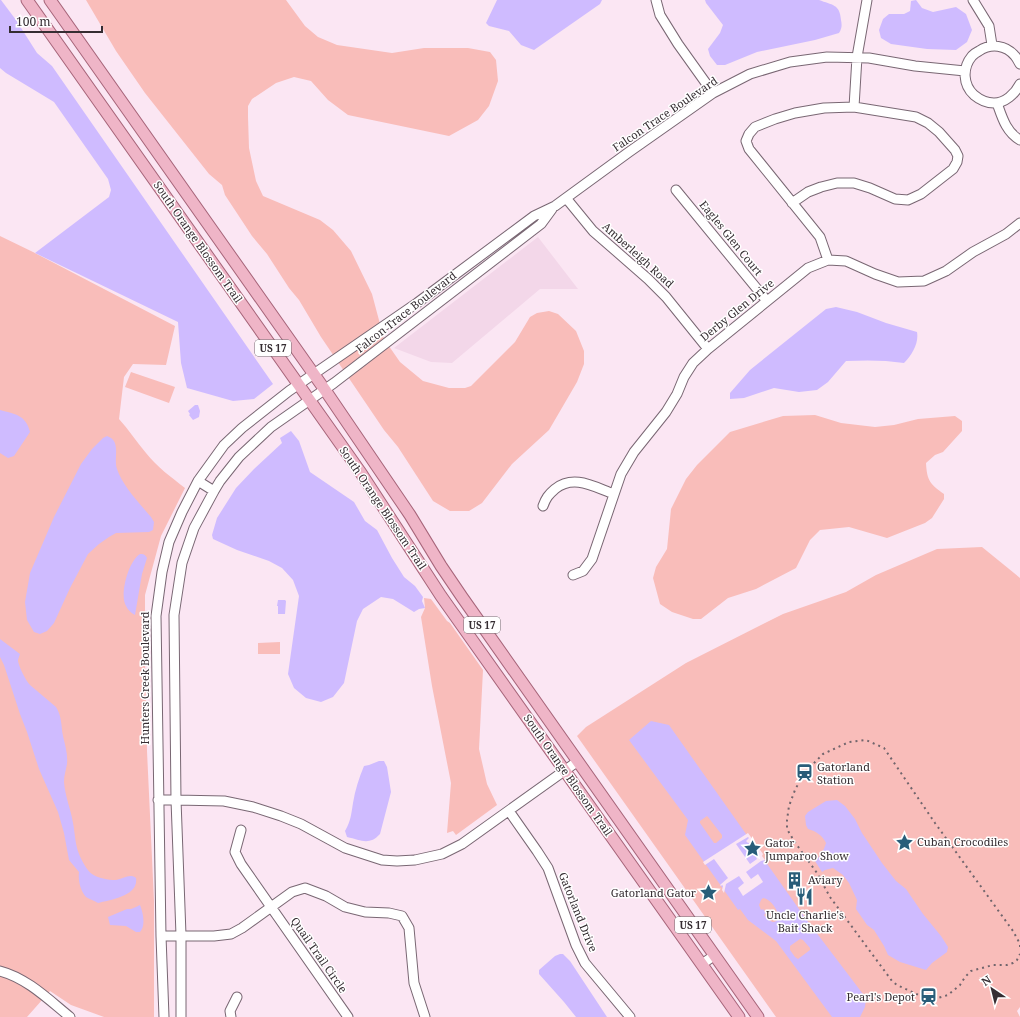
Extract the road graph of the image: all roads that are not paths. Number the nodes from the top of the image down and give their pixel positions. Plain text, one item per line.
1 (27, 0) edge
2 (50, 0) edge
3 (656, 0) edge
4 (867, 0) edge
5 (973, 0) edge
6 (992, 46) junction
7 (857, 57) junction
8 (1020, 64) edge
9 (964, 71) junction
10 (1020, 84) edge
11 (713, 93) junction
12 (997, 103) junction
13 (854, 107) junction
14 (1020, 140) edge
15 (676, 190) dead end
16 (566, 198) junction
17 (792, 203) junction
18 (554, 206) junction
19 (1020, 224) edge
20 (828, 260) junction
21 (767, 301) junction
22 (708, 348) junction
23 (314, 375) junction
24 (298, 385) junction
25 (325, 390) junction
26 (310, 400) junction
27 (198, 480) junction
28 (214, 491) junction
29 (614, 494) junction
30 (542, 506) dead end
31 (573, 575) dead end
32 (578, 762) junction
33 (565, 771) junction
34 (158, 800) junction
35 (176, 800) junction
36 (509, 811) junction
37 (241, 830) dead end
38 (271, 907) junction
39 (181, 935) junction
40 (161, 936) junction
41 (715, 956) junction
42 (702, 964) junction
43 (0, 971) edge
44 (237, 997) dead end
45 (70, 1017) edge
46 (164, 1017) edge
47 (181, 1017) edge
48 (231, 1017) edge
49 (348, 1017) edge
50 (425, 1017) edge
51 (630, 1017) edge
52 (739, 1017) edge
53 (758, 1017) edge

1 - 24 main road, South Orange Blossom Trail / US 17
2 - 23 main road, South Orange Blossom Trail / US 17
3 - 11 street
4 - 7 street
5 - 6 street
6 - 8 street
6 - 9 street
7 - 9 street, Falcon Trace Boulevard
7 - 11 street, Falcon Trace Boulevard
7 - 13 street
9 - 12 street
10 - 12 street
11 - 16 street, Falcon Trace Boulevard
12 - 14 street
13 - 17 street
13 - 17 street
15 - 21 street, Eagles Glen Court
16 - 18 street, Falcon Trace Boulevard
16 - 22 street, Amberleigh Road
17 - 20 street
18 - 23 street, Falcon Trace Boulevard
18 - 25 street, Falcon Trace Boulevard
19 - 20 street, Derby Glen Drive
20 - 21 street, Derby Glen Drive
21 - 22 street, Derby Glen Drive
22 - 29 street, Derby Glen Drive
23 - 24 street, Hunters Creek Boulevard
23 - 25 main road, South Orange Blossom Trail / US 17
24 - 26 main road, South Orange Blossom Trail / US 17
24 - 27 street, Hunters Creek Boulevard
25 - 26 street
25 - 32 main road, South Orange Blossom Trail / US 17
26 - 28 street
26 - 33 main road, South Orange Blossom Trail / US 17
27 - 28 street
27 - 34 street, Hunters Creek Boulevard
28 - 35 street
29 - 30 street
29 - 31 street, Derby Glen Drive
32 - 33 street
32 - 41 main road, South Orange Blossom Trail / US 17
33 - 36 street
33 - 42 main road, South Orange Blossom Trail / US 17
34 - 35 street
34 - 40 street, Hunters Creek Boulevard
35 - 36 street
35 - 39 street
36 - 51 street, Gatorland Drive
37 - 38 street, Quail Trail Circle
38 - 39 street
38 - 49 street, Quail Trail Circle
38 - 50 street
39 - 40 street
39 - 47 street
40 - 46 street, Hunters Creek Boulevard
41 - 42 street
41 - 53 main road, South Orange Blossom Trail / US 17
42 - 52 main road, South Orange Blossom Trail / US 17
43 - 45 street
44 - 48 street

